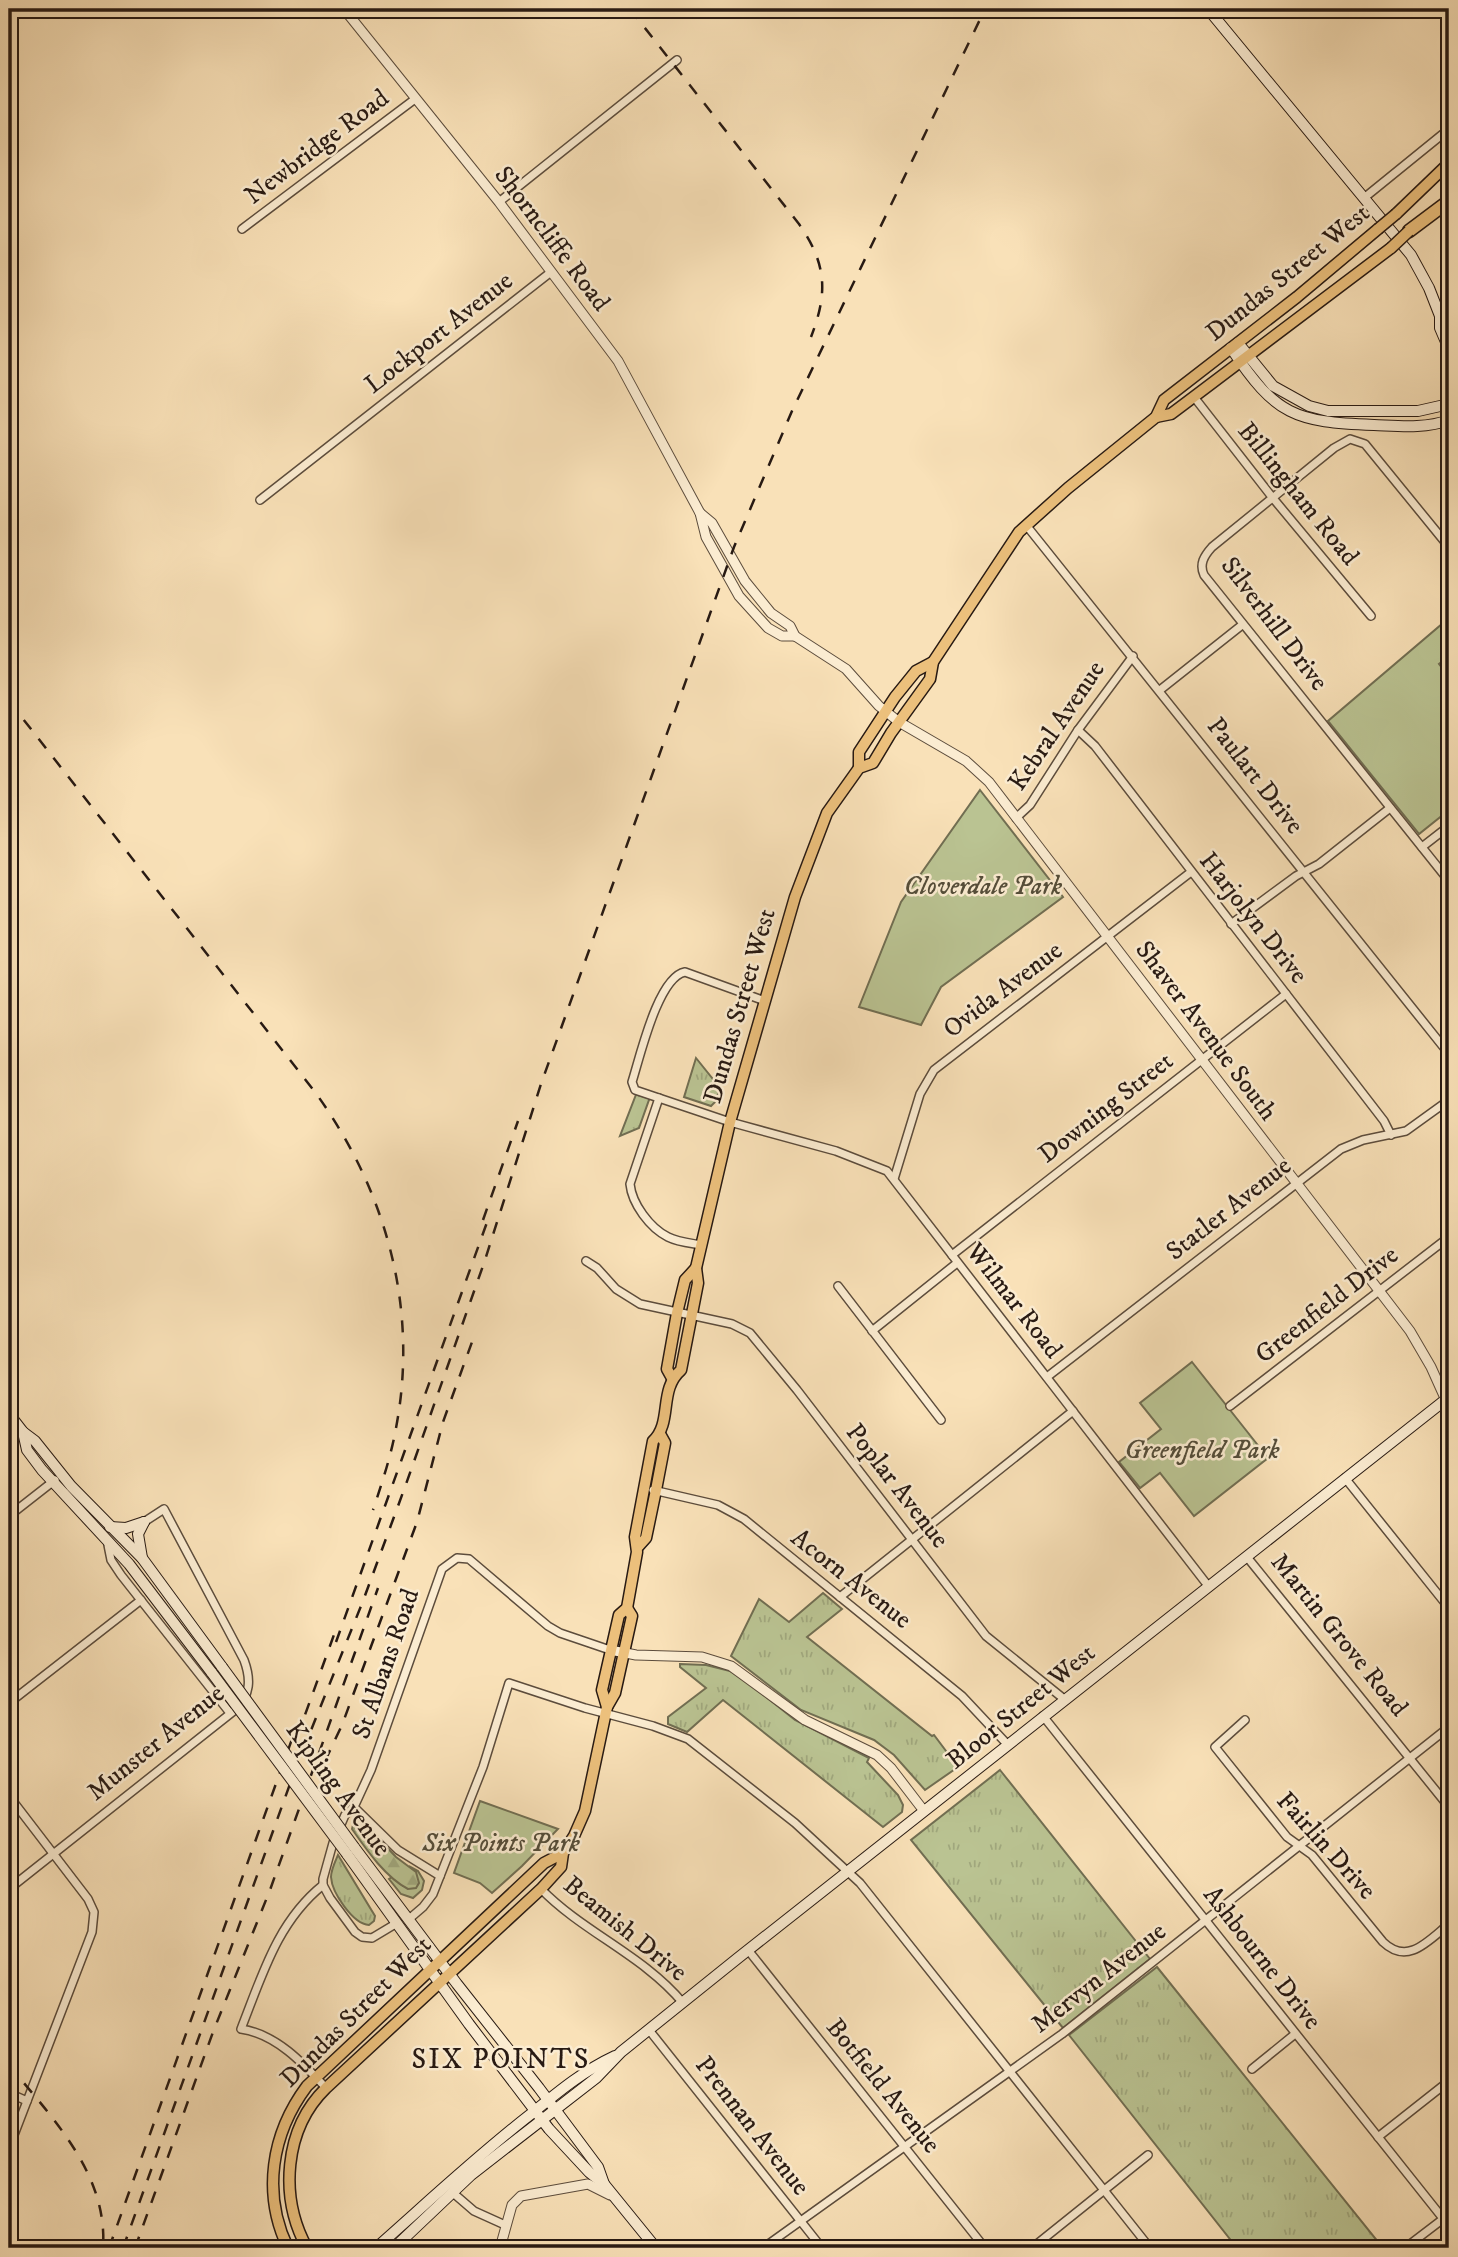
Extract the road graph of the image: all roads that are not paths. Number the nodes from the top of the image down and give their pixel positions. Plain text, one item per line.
1 (344, 9) edge
2 (1208, 9) edge
3 (677, 60) dead end
4 (415, 99) junction
5 (1449, 129) edge
6 (1449, 163) edge
7 (1449, 195) edge
8 (1364, 198) junction
9 (1449, 201) edge
10 (499, 202) junction
11 (242, 229) dead end
12 (1409, 231) junction
13 (551, 271) junction
14 (1445, 319) edge
15 (1234, 346) junction
16 (1449, 349) edge
17 (1244, 359) junction
18 (1194, 397) junction
19 (1449, 404) edge
20 (1156, 416) junction
21 (1449, 420) edge
22 (1272, 497) junction
23 (260, 500) dead end
24 (700, 513) junction
25 (1026, 525) junction
26 (1449, 547) edge
27 (1371, 616) dead end
28 (1242, 625) junction
29 (794, 636) junction
30 (1133, 656) junction
31 (933, 662) junction
32 (1160, 690) junction
33 (885, 711) junction
34 (899, 722) junction
35 (1078, 730) junction
36 (859, 768) junction
37 (1390, 808) junction
38 (1016, 818) junction
39 (1449, 826) edge
40 (1422, 847) junction
41 (1191, 872) junction
42 (1304, 872) junction
43 (1449, 881) edge
44 (1231, 924) junction
45 (1108, 938) junction
46 (1286, 994) junction
47 (765, 1001) junction
48 (1449, 1054) edge
49 (1201, 1060) junction
50 (659, 1098) junction
51 (1449, 1100) edge
52 (730, 1122) junction
53 (1391, 1135) junction
54 (894, 1179) junction
55 (1297, 1183) junction
56 (1449, 1237) edge
57 (701, 1245) junction
58 (952, 1255) junction
59 (586, 1261) dead end
60 (957, 1263) junction
61 (696, 1268) junction
62 (838, 1286) dead end
63 (1379, 1291) junction
64 (677, 1312) junction
65 (691, 1315) junction
66 (872, 1331) junction
67 (1047, 1377) junction
68 (672, 1378) junction
69 (1448, 1401) edge
70 (1230, 1406) dead end
71 (1073, 1411) junction
72 (9, 1414) edge
73 (941, 1420) dead end
74 (23, 1432) junction
75 (62, 1476) junction
76 (1345, 1478) junction
77 (52, 1483) junction
78 (650, 1490) junction
79 (9, 1516) edge
80 (144, 1522) junction
81 (110, 1527) junction
82 (913, 1539) junction
83 (108, 1545) junction
84 (1247, 1557) junction
85 (142, 1558) junction
86 (1209, 1587) junction
87 (840, 1597) junction
88 (141, 1601) junction
89 (627, 1608) junction
90 (1449, 1608) edge
91 (610, 1650) junction
92 (625, 1653) junction
93 (1064, 1699) junction
94 (9, 1703) edge
95 (606, 1710) junction
96 (230, 1713) junction
97 (1042, 1716) junction
98 (1245, 1720) dead end
99 (1449, 1727) edge
100 (1007, 1744) junction
101 (1410, 1757) junction
102 (9, 1796) edge
103 (354, 1807) junction
104 (1449, 1807) edge
105 (924, 1811) junction
106 (1299, 1847) junction
107 (351, 1851) junction
108 (563, 1853) junction
109 (53, 1854) junction
110 (848, 1872) junction
111 (440, 1876) junction
112 (323, 1885) junction
113 (9, 1889) edge
114 (541, 1889) junction
115 (409, 1919) junction
116 (1207, 1921) junction
117 (397, 1923) junction
118 (1449, 1924) edge
119 (748, 1950) junction
120 (440, 1961) junction
121 (430, 1970) junction
122 (449, 1974) junction
123 (440, 1982) junction
124 (682, 2003) junction
125 (649, 2030) junction
126 (1295, 2034) junction
127 (621, 2052) junction
128 (1252, 2069) dead end
129 (1010, 2071) junction
130 (316, 2078) junction
131 (1449, 2081) edge
132 (326, 2088) junction
133 (9, 2093) edge
134 (547, 2100) junction
135 (27, 2101) junction
136 (554, 2110) junction
137 (538, 2115) junction
138 (1378, 2137) junction
139 (905, 2146) junction
140 (9, 2148) edge
141 (1148, 2155) dead end
142 (604, 2184) junction
143 (452, 2192) junction
144 (1104, 2192) junction
145 (620, 2202) junction
146 (1443, 2219) junction
147 (800, 2221) junction
148 (505, 2225) junction
149 (1449, 2226) edge
150 (288, 2248) edge
151 (307, 2248) edge
152 (376, 2248) edge
153 (394, 2248) edge
154 (500, 2248) edge
155 (656, 2248) edge
156 (763, 2248) edge
157 (822, 2248) edge
158 (985, 2248) edge
159 (1032, 2248) edge
160 (1150, 2248) edge
161 (1405, 2248) edge

1 - 4 street, Shorncliffe Road
2 - 8 main road
3 - 10 street
4 - 10 street, Shorncliffe Road
4 - 11 street, Newbridge Road
5 - 8 street
6 - 15 main road, Dundas Street West, bridge
7 - 12 main road, Dundas Street West
8 - 14 main road
9 - 12 highway
10 - 13 street, Shorncliffe Road
12 - 17 main road, Dundas Street West, bridge
13 - 23 street, Lockport Avenue
13 - 24 street, Shorncliffe Road
14 - 16 main road
15 - 17 main road
15 - 20 main road, Dundas Street West
17 - 18 main road, Dundas Street West
17 - 19 main road
17 - 21 main road
18 - 20 main road, Dundas Street West
18 - 22 street, Billingham Road
20 - 25 main road, Dundas Street West
22 - 26 street, Silverhill Drive
22 - 27 street, Billingham Road
22 - 28 street, Silverhill Drive
24 - 29 street, Shorncliffe Road
24 - 29 street, Shorncliffe Road
25 - 30 street, Paulart Drive
25 - 31 main road, Dundas Street West
28 - 32 street
28 - 37 street, Silverhill Drive
29 - 33 street, Shorncliffe Road
30 - 32 street, Paulart Drive
30 - 35 street, Kebral Avenue
31 - 33 main road, Dundas Street West
31 - 34 main road, Dundas Street West
32 - 42 street, Paulart Drive
33 - 34 street, Shorncliffe Road
33 - 36 main road, Dundas Street West
34 - 36 main road, Dundas Street West
34 - 38 street, Shaver Avenue South
35 - 38 street, Kebral Avenue
35 - 41 street, Harjolyn Drive
36 - 47 main road, Dundas Street West
37 - 40 street, Silverhill Drive
37 - 42 street
38 - 45 street, Shaver Avenue South
39 - 40 street
40 - 43 street, Silverhill Drive
41 - 44 street, Harjolyn Drive
41 - 45 street, Ovida Avenue
42 - 44 street
42 - 48 street, Paulart Drive
44 - 46 street, Harjolyn Drive
45 - 49 street, Shaver Avenue South
45 - 54 street, Ovida Avenue
46 - 49 street, Downing Street
46 - 53 street, Harjolyn Drive
47 - 50 street, Wilmar Road
47 - 52 main road, Dundas Street West
49 - 55 street, Shaver Avenue South
49 - 58 street, Downing Street
50 - 52 street, Wilmar Road
50 - 57 street
51 - 53 street, Statler Avenue
52 - 54 street, Wilmar Road
52 - 57 main road, Dundas Street West
53 - 55 street, Statler Avenue
54 - 58 street, Wilmar Road
55 - 63 street, Shaver Avenue South
55 - 67 street, Statler Avenue
56 - 63 street, Greenfield Drive
57 - 61 main road, Dundas Street West
58 - 60 street, Wilmar Road
59 - 64 street, Poplar Avenue
60 - 66 street
60 - 67 street, Wilmar Road
61 - 64 main road, Dundas Street West
61 - 65 main road, Dundas Street West
62 - 66 street
63 - 69 street, Shaver Avenue South
63 - 70 street, Greenfield Drive
64 - 65 street, Poplar Avenue
64 - 68 main road, Dundas Street West
65 - 68 main road, Dundas Street West
65 - 82 street, Poplar Avenue
66 - 73 street
67 - 71 street, Wilmar Road
68 - 78 main road, Dundas Street West
69 - 76 main road, Bloor Street West
71 - 82 street
71 - 86 street, Wilmar Road
72 - 74 main road, Kipling Avenue
74 - 75 main road, Kipling Avenue
74 - 77 main road, Kipling Avenue
75 - 77 street
75 - 81 main road, Kipling Avenue
76 - 84 main road, Bloor Street West
76 - 90 street
77 - 79 street
77 - 83 main road, Kipling Avenue
78 - 87 street, Acorn Avenue
78 - 89 main road, Dundas Street West
80 - 81 main road
80 - 85 main road
80 - 96 street, Munster Avenue
81 - 85 main road, Kipling Avenue
82 - 87 street
82 - 93 street, Poplar Avenue
83 - 88 street, Kipling Avenue
83 - 107 main road, Kipling Avenue, bridge
84 - 86 main road, Bloor Street West
84 - 101 street, Martin Grove Road
85 - 107 main road, Kipling Avenue, bridge
86 - 93 main road, Bloor Street West
87 - 100 street, Acorn Avenue
88 - 94 street
88 - 96 street, Kipling Avenue
89 - 91 main road, Dundas Street West
89 - 92 main road, Dundas Street West
91 - 92 street
91 - 95 main road, Dundas Street West
91 - 103 street, St Albans Road
92 - 95 main road, Dundas Street West
92 - 105 street
93 - 97 main road, Bloor Street West
95 - 108 main road, Dundas Street West
95 - 110 street
95 - 111 street
96 - 109 street, Munster Avenue
97 - 100 main road, Bloor Street West
97 - 116 street, Ashbourne Drive
98 - 106 street, Fairlin Drive
99 - 101 street, Mervyn Avenue
100 - 105 main road, Bloor Street West
101 - 104 street, Martin Grove Road
101 - 106 street, Mervyn Avenue
102 - 109 street
103 - 111 street
103 - 112 street, St Albans Road
105 - 110 main road, Bloor Street West
106 - 116 street, Mervyn Avenue
106 - 118 street, Fairlin Drive
107 - 115 main road, Kipling Avenue
107 - 117 main road, Kipling Avenue
108 - 114 main road, Dundas Street West
108 - 120 main road, Dundas Street West
109 - 113 street, Munster Avenue
109 - 135 street
110 - 119 main road, Bloor Street West
110 - 129 street
111 - 115 street
112 - 117 street
112 - 130 street
114 - 122 main road, Dundas Street West
114 - 124 street, Beamish Drive
115 - 120 main road, Kipling Avenue
116 - 126 street, Ashbourne Drive
116 - 129 street, Mervyn Avenue
117 - 121 main road, Kipling Avenue
119 - 124 main road, Bloor Street West
119 - 139 street, Botfield Avenue
120 - 121 main road, Dundas Street West
120 - 122 main road, Kipling Avenue
121 - 123 main road, Kipling Avenue
121 - 130 main road, Dundas Street West
122 - 123 main road, Dundas Street West
122 - 134 main road, Kipling Avenue
123 - 132 main road, Dundas Street West
123 - 137 main road, Kipling Avenue
124 - 125 main road, Bloor Street West
125 - 127 main road, Bloor Street West
125 - 147 street, Prennan Avenue
126 - 128 street
126 - 138 street, Ashbourne Drive
127 - 134 main road, Bloor Street West
127 - 136 main road, Bloor Street West
129 - 139 street, Mervyn Avenue
129 - 144 street
130 - 132 street
130 - 150 main road, Dundas Street West
131 - 138 street
132 - 151 main road, Dundas Street West
133 - 135 street
134 - 136 main road, Kipling Avenue
134 - 137 main road, Bloor Street West
135 - 140 street
136 - 137 main road, Bloor Street West
136 - 142 main road, Kipling Avenue
137 - 142 main road, Kipling Avenue
137 - 143 main road, Bloor Street West
137 - 152 main road, Bloor Street West
138 - 146 street, Ashbourne Drive
139 - 147 street, Mervyn Avenue
139 - 158 street, Botfield Avenue
141 - 144 street
142 - 145 main road, Kipling Avenue
143 - 148 street
143 - 153 main road, Bloor Street West
144 - 159 street
144 - 160 street
145 - 148 street
145 - 155 main road, Kipling Avenue
146 - 149 street, Ashbourne Drive
146 - 161 street
147 - 156 street, Mervyn Avenue
147 - 157 street, Prennan Avenue
148 - 154 street

